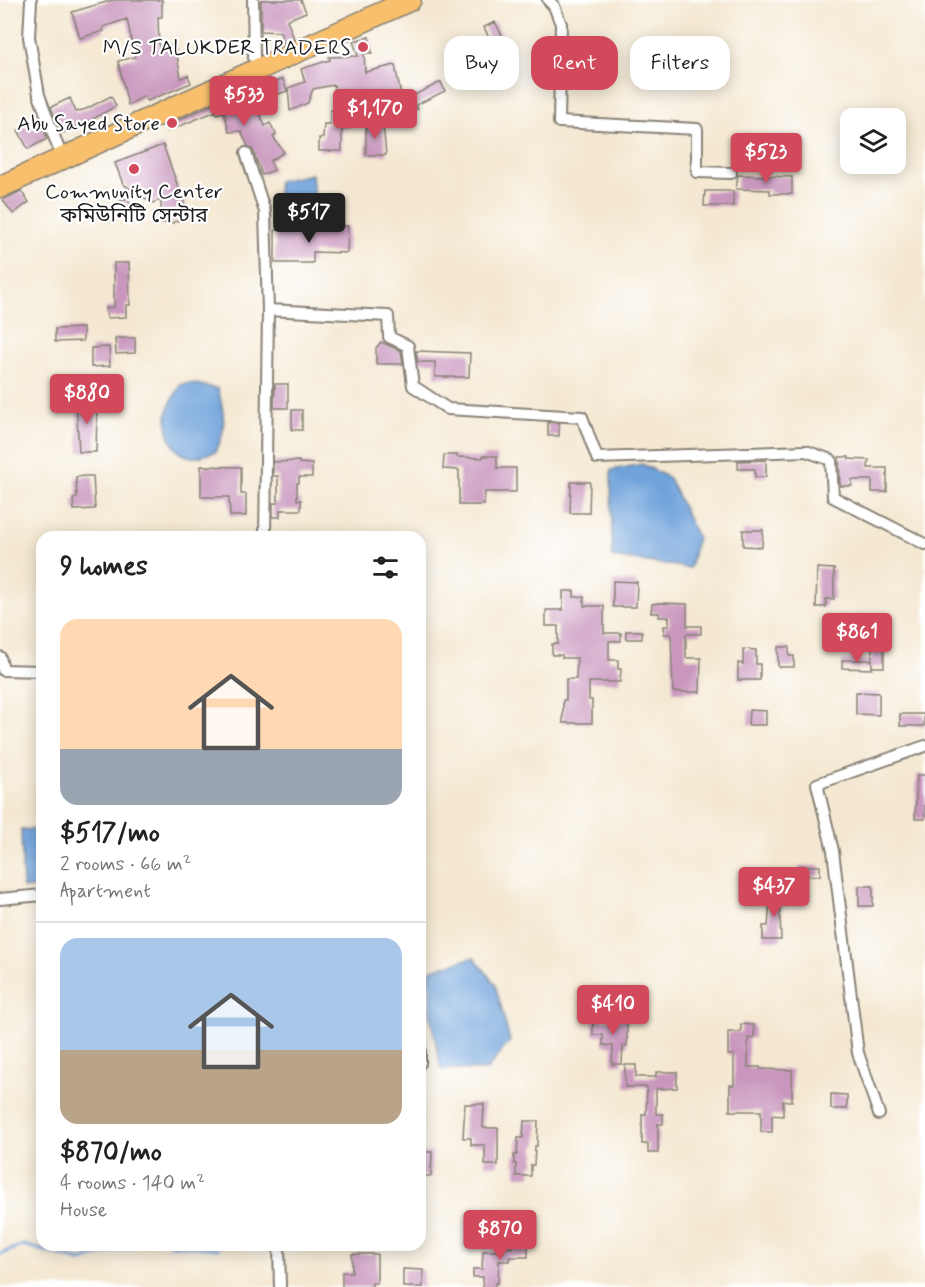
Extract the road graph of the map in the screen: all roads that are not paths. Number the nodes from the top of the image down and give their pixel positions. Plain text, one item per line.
1 (31, 0) edge
2 (253, 0) edge
3 (376, 0) edge
4 (410, 0) edge
5 (548, 0) edge
6 (254, 58) junction
7 (58, 147) junction
8 (246, 153) dead end
9 (0, 173) edge
10 (731, 173) dead end
11 (0, 187) edge
12 (268, 310) junction
13 (265, 531) edge
14 (925, 544) edge
15 (0, 657) edge
16 (36, 671) edge
17 (925, 746) edge
18 (36, 896) edge
19 (0, 899) edge
20 (879, 1114) dead end
21 (279, 1251) edge
22 (280, 1287) edge

1 - 7 street
2 - 6 street
3 - 6 highway
4 - 11 highway
5 - 10 street
6 - 7 highway
7 - 9 highway
8 - 12 street
12 - 13 street
12 - 14 street
15 - 16 street
17 - 20 street
18 - 19 street
21 - 22 street

